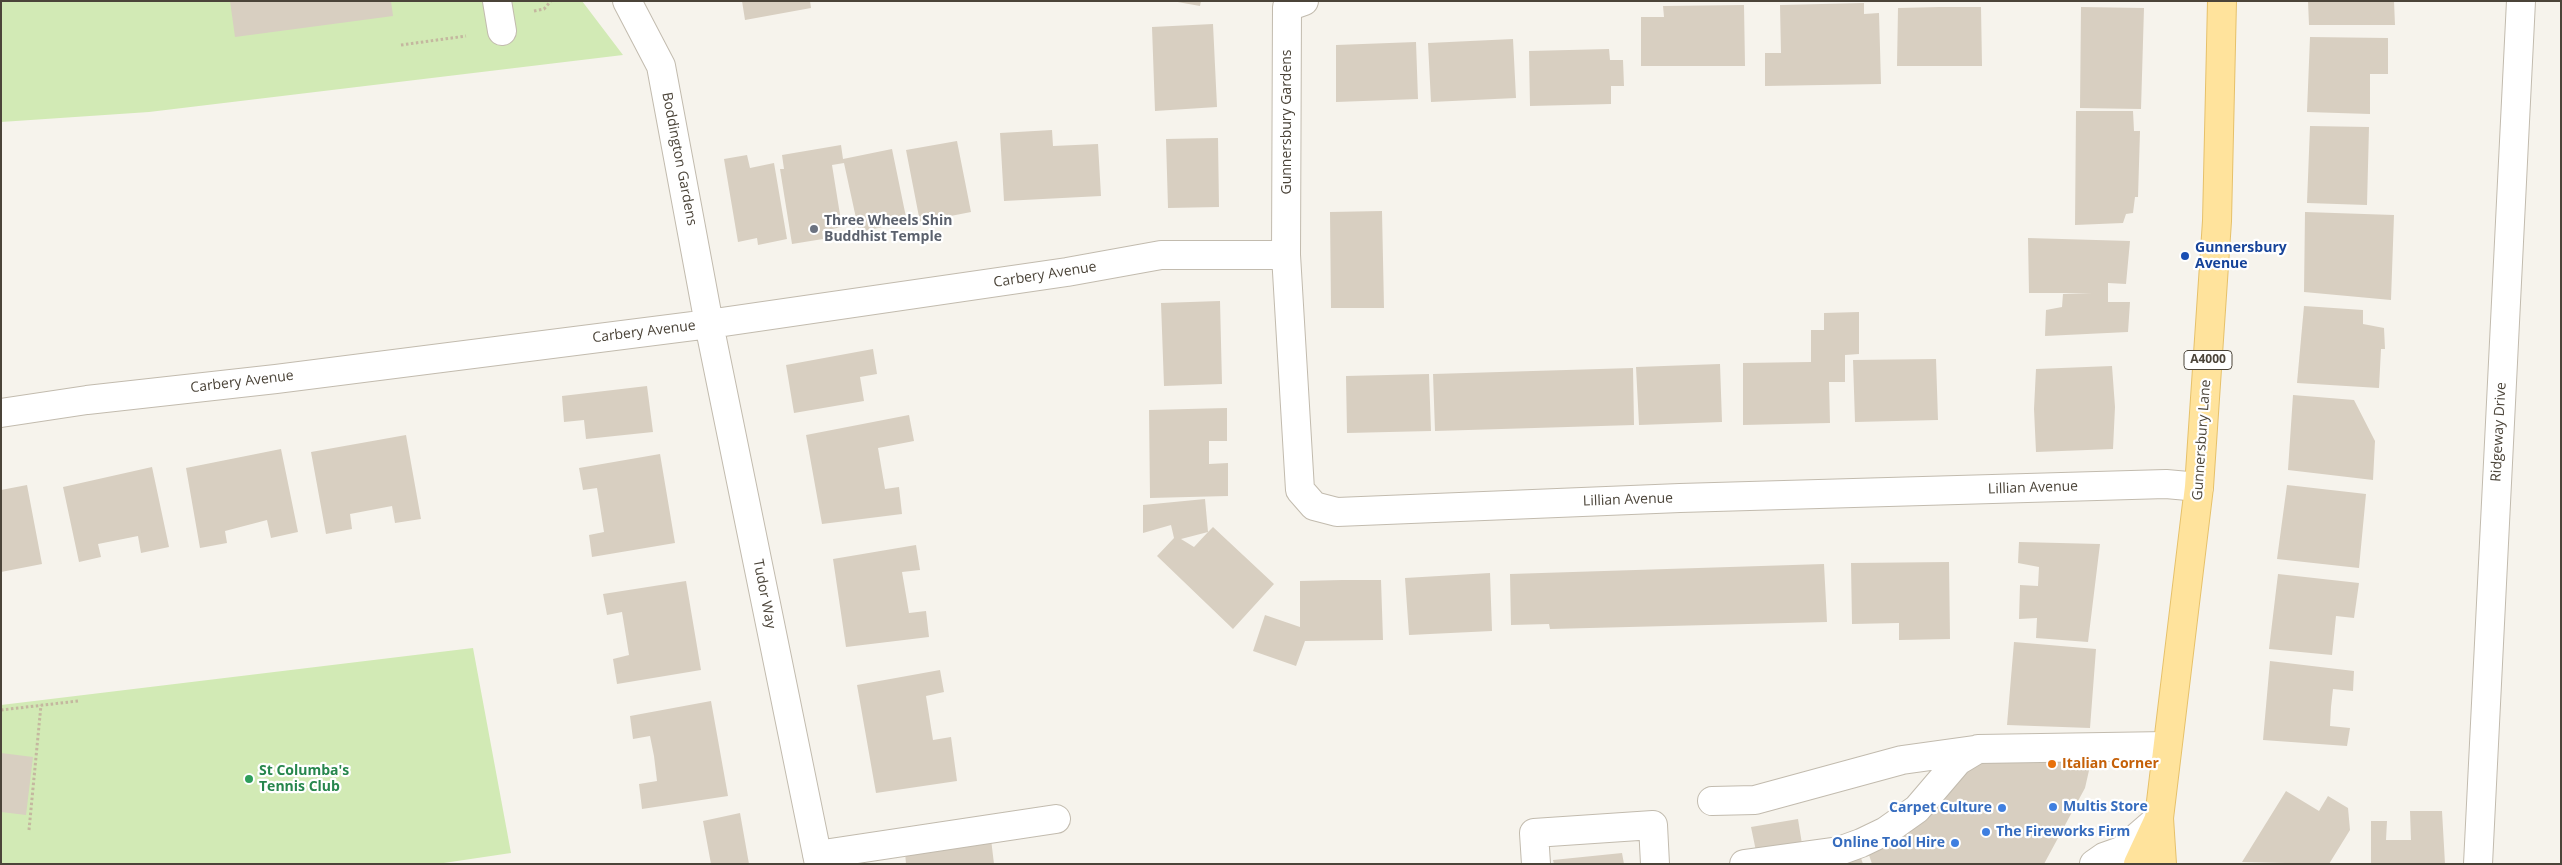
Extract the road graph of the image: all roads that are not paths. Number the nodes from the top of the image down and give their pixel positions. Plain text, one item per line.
1 (497, 1) edge
2 (627, 1) edge
3 (2222, 1) edge
4 (2521, 1) edge
5 (1291, 3) edge
6 (502, 31) road end
7 (1286, 255) junction
8 (709, 324) junction
9 (1, 413) edge
10 (2199, 487) junction
11 (2167, 746) junction
12 (1978, 750) junction
13 (1712, 801) dead end
14 (2159, 818) junction
15 (1056, 820) dead end
16 (818, 859) edge
17 (1536, 864) edge
18 (1655, 864) edge
19 (1744, 864) edge
20 (2094, 864) edge
21 (2138, 864) edge
22 (2162, 864) edge
23 (2478, 864) edge

1 - 6 street
2 - 8 street, Boddington Gardens
3 - 10 main road, Gunnersbury Lane / A4000
4 - 23 street, Ridgeway Drive
5 - 7 street, Gunnersbury Gardens
7 - 8 street, Carbery Avenue
7 - 10 street, Lillian Avenue
8 - 9 street, Carbery Avenue
8 - 16 street, Tudor Way
10 - 11 main road, Gunnersbury Lane / A4000
11 - 12 street
11 - 14 main road, Gunnersbury Lane / A4000
12 - 13 street
12 - 19 street
14 - 20 street
14 - 21 main road, Gunnersbury Lane / A4000
14 - 22 main road, Gunnersbury Lane / A4000
15 - 16 street
17 - 18 street

